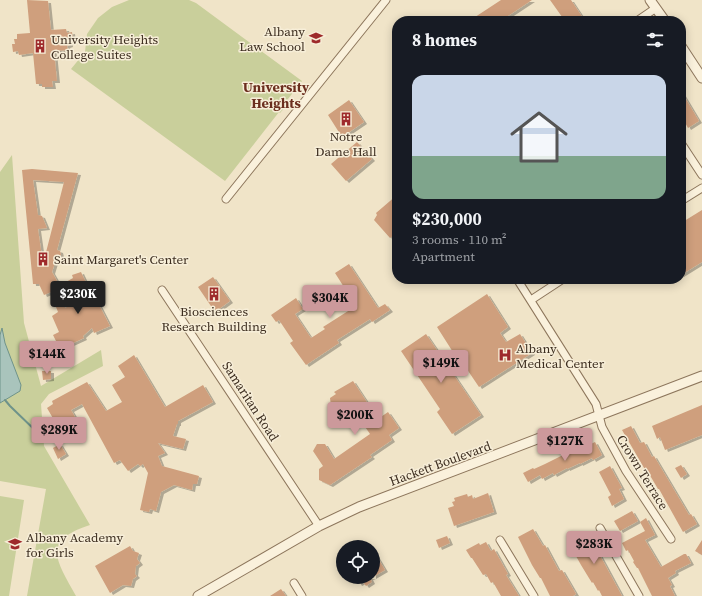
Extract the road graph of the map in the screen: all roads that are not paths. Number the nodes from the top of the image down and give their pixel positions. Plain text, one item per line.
1 (386, 0) edge
2 (653, 4) edge
3 (642, 16) edge
4 (661, 16) edge
5 (686, 54) edge
6 (702, 78) edge
7 (686, 151) edge
8 (702, 175) edge
9 (702, 188) edge
10 (686, 198) edge
11 (226, 199) dead end
12 (520, 284) edge
13 (555, 284) edge
14 (162, 290) dead end
15 (531, 300) junction
16 (702, 376) edge
17 (599, 416) junction
18 (319, 526) junction
19 (600, 528) dead end
20 (671, 539) dead end
21 (500, 540) dead end
22 (294, 583) dead end
23 (198, 596) edge
24 (302, 596) edge
25 (534, 596) edge
26 (639, 596) edge

1 - 11 street
2 - 3 street
2 - 4 street
5 - 6 street
7 - 8 street
9 - 10 street
12 - 15 street, Crown Terrace
13 - 15 street
14 - 18 street, Samaritan Road
15 - 17 street, Crown Terrace
16 - 17 street, Hackett Boulevard
17 - 18 street, Hackett Boulevard
17 - 20 street, Crown Terrace
18 - 23 street, Hackett Boulevard
19 - 26 street
21 - 25 street
22 - 24 street

